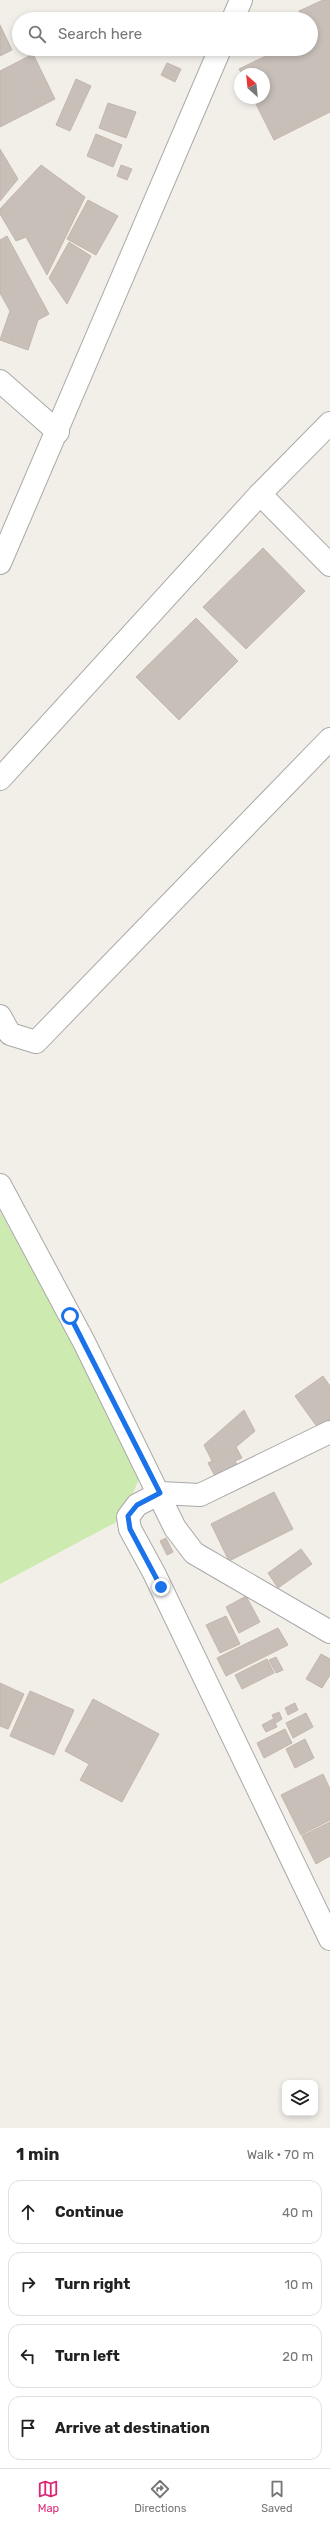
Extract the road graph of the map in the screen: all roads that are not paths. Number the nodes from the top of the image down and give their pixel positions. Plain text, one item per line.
1 (241, 0) edge
2 (236, 12) edge
3 (217, 56) edge
4 (0, 382) edge
5 (330, 423) edge
6 (58, 432) junction
7 (260, 494) junction
8 (0, 563) edge
9 (330, 565) edge
10 (330, 739) edge
11 (0, 780) edge
12 (0, 1016) edge
13 (0, 1185) edge
14 (330, 1432) edge
15 (160, 1493) junction
16 (330, 1632) edge
17 (330, 1938) edge

1 - 2 street
3 - 6 street
4 - 6 street
5 - 7 street
6 - 8 street
7 - 9 street
7 - 11 street
10 - 12 street
13 - 15 street
14 - 15 street
15 - 16 street
15 - 17 street

